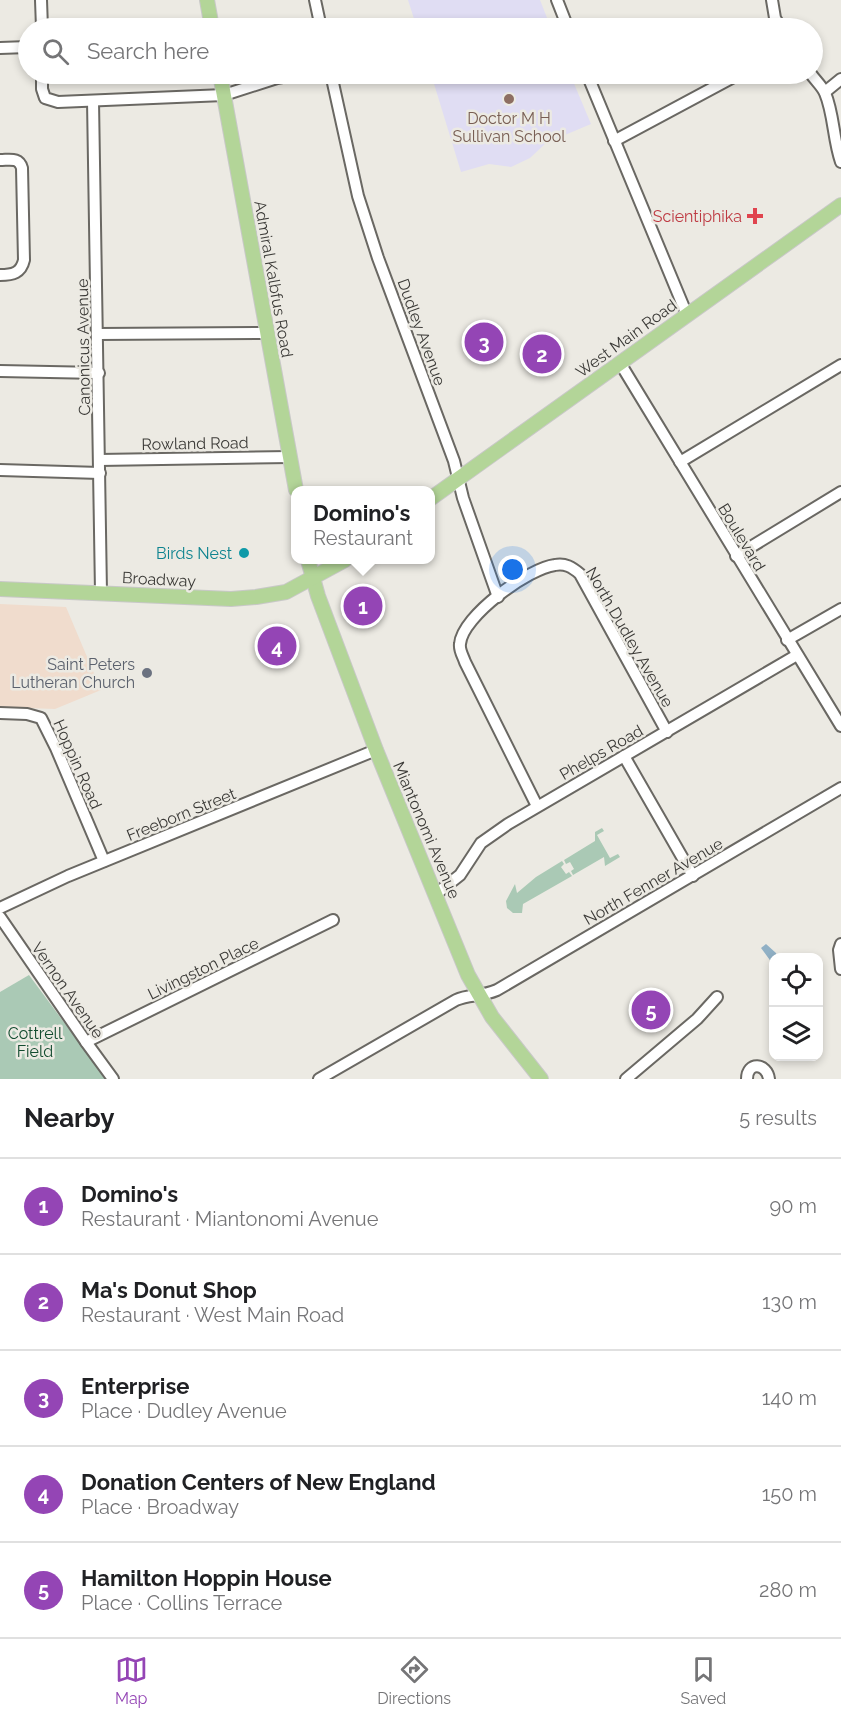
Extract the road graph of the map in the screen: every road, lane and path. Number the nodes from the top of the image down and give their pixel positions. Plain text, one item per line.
1 (41, 0) edge
2 (207, 0) edge
3 (315, 0) edge
4 (557, 0) edge
5 (772, 0) edge
6 (42, 18) edge
7 (210, 18) edge
8 (319, 18) edge
9 (564, 18) edge
10 (775, 18) edge
11 (18, 47) edge
12 (0, 48) edge
13 (841, 79) edge
14 (42, 84) edge
15 (222, 84) edge
16 (258, 84) edge
17 (333, 84) edge
18 (591, 84) edge
19 (720, 84) edge
20 (819, 84) edge
21 (825, 92) junction
22 (224, 95) junction
23 (93, 101) junction
24 (614, 141) junction
25 (0, 160) edge
26 (841, 162) edge
27 (841, 205) edge
28 (0, 275) edge
29 (687, 315) junction
30 (267, 333) junction
31 (97, 334) junction
32 (620, 363) junction
33 (841, 364) edge
34 (0, 371) edge
35 (99, 373) junction
36 (290, 457) junction
37 (99, 460) junction
38 (680, 462) junction
39 (0, 470) edge
40 (99, 473) junction
41 (459, 479) junction
42 (295, 486) edge
43 (841, 492) edge
44 (435, 496) edge
45 (736, 556) junction
46 (309, 564) edge
47 (338, 564) edge
48 (313, 579) junction
49 (0, 589) edge
50 (101, 592) junction
51 (498, 597) junction
52 (841, 609) edge
53 (787, 640) junction
54 (797, 655) junction
55 (0, 713) edge
56 (841, 726) edge
57 (667, 732) junction
58 (376, 750) junction
59 (624, 756) junction
60 (841, 789) edge
61 (537, 806) junction
62 (104, 861) junction
63 (693, 876) junction
64 (436, 894) junction
65 (0, 908) edge
66 (0, 917) edge
67 (333, 920) dead end
68 (841, 944) edge
69 (841, 969) edge
70 (479, 997) junction
71 (717, 997) dead end
72 (86, 1042) junction
73 (113, 1079) edge
74 (319, 1079) edge
75 (541, 1079) edge
76 (626, 1079) edge
77 (747, 1079) edge
78 (769, 1079) edge

1 - 6 street
2 - 7 main road
3 - 8 street
4 - 9 street
5 - 10 street
11 - 12 street
13 - 21 street
14 - 23 street
15 - 22 main road, Admiral Kalbfus Road
16 - 22 street
17 - 41 street, Dudley Avenue
18 - 24 street
19 - 24 street
20 - 21 street
21 - 26 street
22 - 23 street
22 - 30 main road, Admiral Kalbfus Road
23 - 31 street, Canonicus Avenue
24 - 29 street
25 - 28 street
27 - 29 main road, West Main Road
29 - 32 main road, West Main Road
30 - 31 street
30 - 36 main road, Admiral Kalbfus Road
31 - 35 street, Canonicus Avenue
32 - 38 street, Boulevard
32 - 41 main road, West Main Road
33 - 38 street
34 - 35 street
35 - 37 street, Canonicus Avenue
36 - 37 street, Rowland Road
36 - 42 main road, Admiral Kalbfus Road
37 - 40 street, Canonicus Avenue
38 - 45 street, Boulevard
39 - 40 street
40 - 50 street, Canonicus Avenue
41 - 44 main road, West Main Road
41 - 51 street, Dudley Avenue
43 - 45 street
45 - 53 street, Boulevard
46 - 48 main road
47 - 48 main road
48 - 50 main road, Broadway
48 - 58 main road, Miantonomi Avenue
49 - 50 main road, Broadway
51 - 57 street, North Dudley Avenue
51 - 61 street
52 - 53 street
53 - 54 street, Boulevard
54 - 56 street, Boulevard
54 - 57 street, Phelps Road
55 - 62 street, Hoppin Road
57 - 59 street, Phelps Road
58 - 62 street, Freeborn Street
58 - 64 main road, Miantonomi Avenue
59 - 61 street, Phelps Road
59 - 63 street
60 - 63 street, North Fenner Avenue
61 - 64 street, Phelps Road
62 - 65 street, Freeborn Street
63 - 70 street, North Fenner Avenue
64 - 70 main road, Miantonomi Avenue
66 - 72 street, Vernon Avenue
67 - 72 street, Livingston Place
68 - 69 street
70 - 74 street, North Fenner Avenue
70 - 75 main road, Miantonomi Avenue
71 - 76 street
72 - 73 street, Vernon Avenue
77 - 78 street

